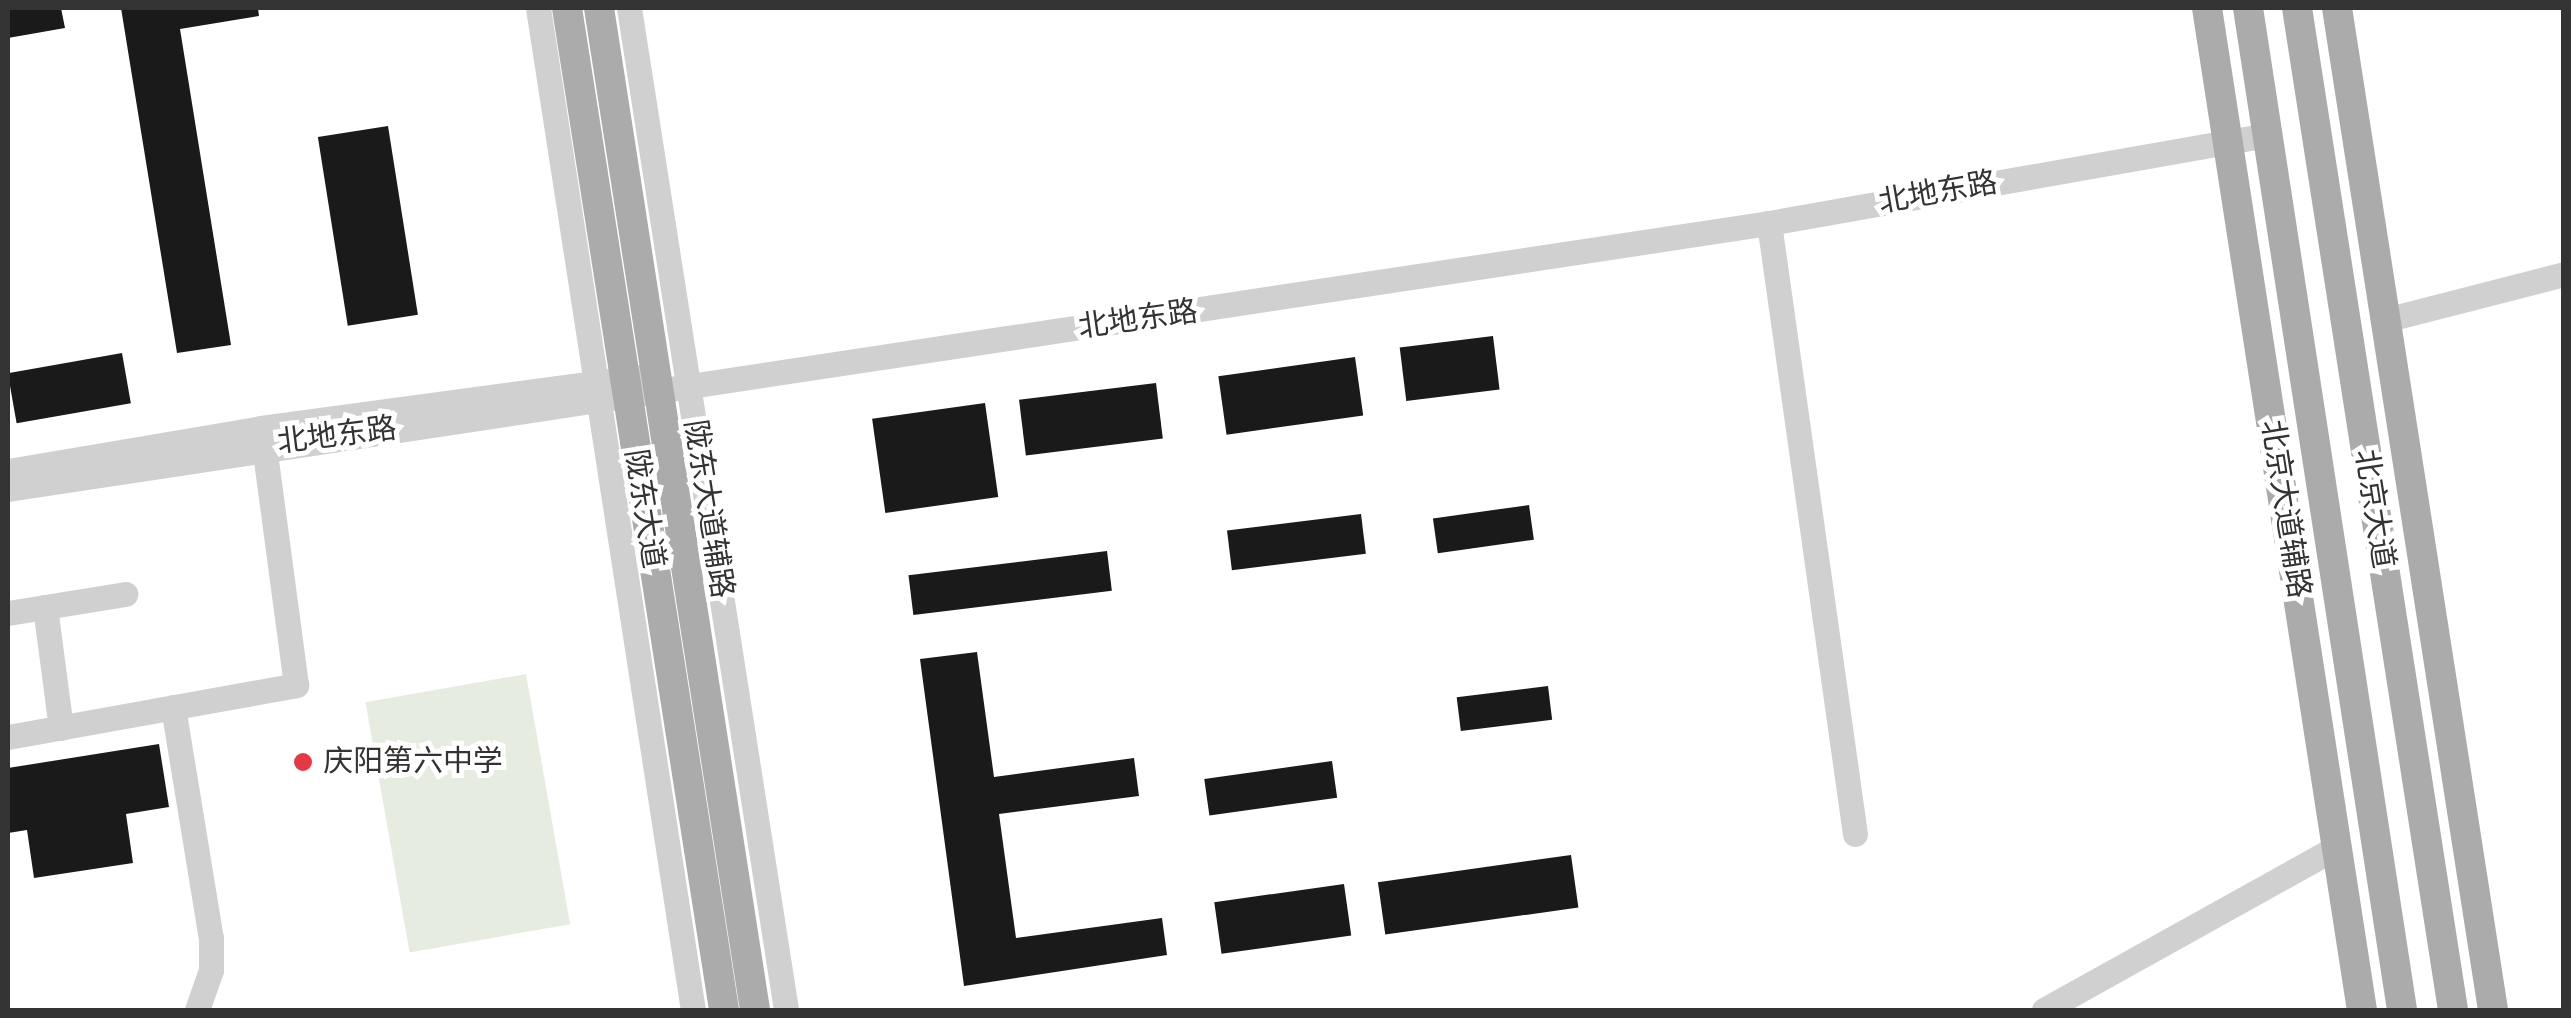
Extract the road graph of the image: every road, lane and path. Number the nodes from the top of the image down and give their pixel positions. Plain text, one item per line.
1 (538, 8) edge
2 (567, 8) edge
3 (599, 8) edge
4 (629, 8) edge
5 (2207, 8) edge
6 (2248, 8) edge
7 (2298, 8) edge
8 (2338, 8) edge
9 (2266, 128) junction
10 (2227, 134) junction
11 (1769, 223) junction
12 (2564, 274) edge
13 (2385, 320) junction
14 (672, 381) junction
15 (612, 390) junction
16 (264, 446) junction
17 (8, 470) edge
18 (2369, 475) junction
19 (2320, 484) junction
20 (8, 489) edge
21 (125, 594) dead end
22 (45, 607) junction
23 (8, 613) edge
24 (174, 708) junction
25 (61, 728) junction
26 (8, 738) edge
27 (1855, 834) dead end
28 (2336, 847) junction
29 (196, 1010) edge
30 (694, 1010) edge
31 (724, 1010) edge
32 (754, 1010) edge
33 (786, 1010) edge
34 (2044, 1010) edge
35 (2362, 1010) edge
36 (2402, 1010) edge
37 (2453, 1010) edge
38 (2493, 1010) edge

1 - 15 street
2 - 15 main road, 陇东大道
3 - 14 main road, 陇东大道
4 - 14 street, 陇东大道辅路
5 - 10 main road, 北京大道辅路
6 - 9 main road, 北京大道
7 - 18 main road, 北京大道
8 - 13 main road
9 - 10 street, 北地东路
9 - 19 main road, 北京大道
10 - 11 street, 北地东路
10 - 14 street, 北地东路
10 - 28 main road, 北京大道辅路
11 - 14 street, 北地东路
11 - 27 street
12 - 13 street
13 - 38 main road
14 - 15 street, 北地东路
14 - 32 main road, 陇东大道
14 - 33 street, 陇东大道辅路
15 - 16 street, 北地东路
15 - 17 street, 北地东路
15 - 30 street
15 - 31 main road, 陇东大道
16 - 20 street, 北地东路
16 - 24 street
18 - 19 main road
18 - 37 main road, 北京大道
19 - 36 main road, 北京大道
21 - 22 street
22 - 23 street
22 - 25 street
24 - 25 street
24 - 29 street
25 - 26 street
28 - 34 street
28 - 35 main road, 北京大道辅路

